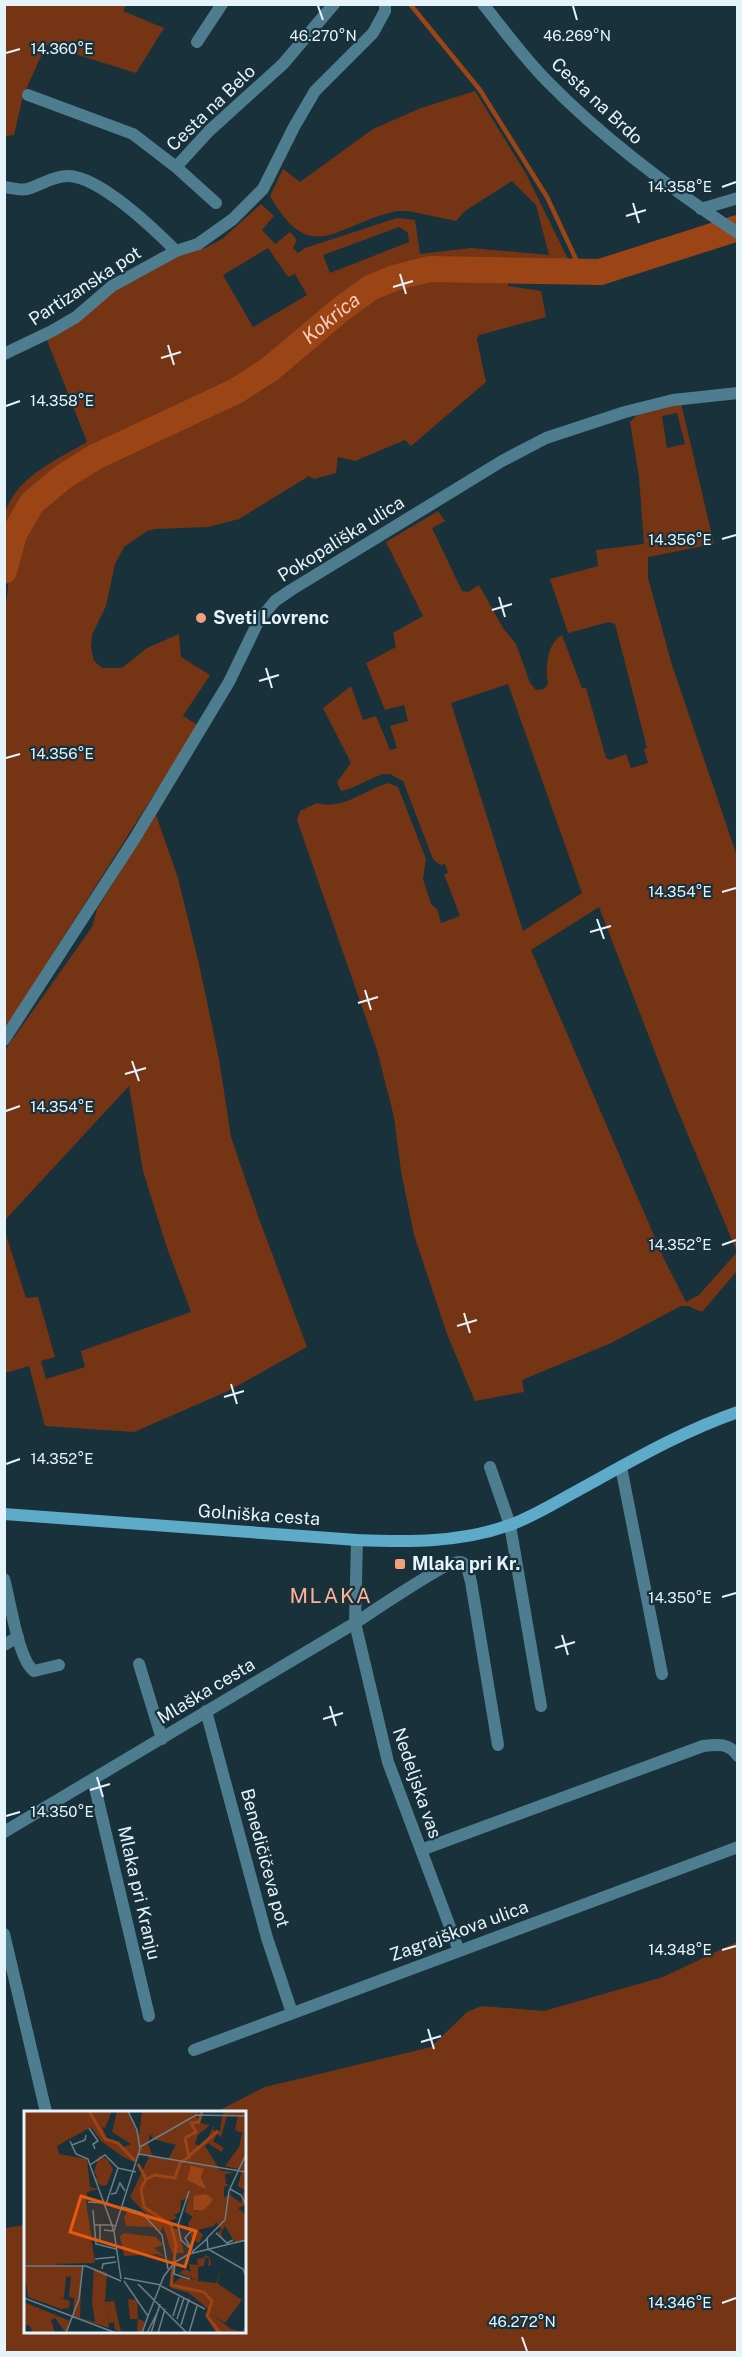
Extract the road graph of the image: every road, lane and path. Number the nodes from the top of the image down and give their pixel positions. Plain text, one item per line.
1 (222, 4) edge
2 (334, 4) edge
3 (385, 4) edge
4 (483, 4) edge
5 (197, 42) dead end
6 (28, 95) dead end
7 (176, 167) junction
8 (4, 187) edge
9 (738, 198) edge
10 (216, 203) dead end
11 (701, 209) junction
12 (738, 233) edge
13 (176, 251) junction
14 (4, 354) edge
15 (738, 393) edge
16 (4, 1040) edge
17 (738, 1412) edge
18 (490, 1467) dead end
19 (621, 1467) junction
20 (4, 1514) edge
21 (510, 1525) junction
22 (357, 1540) junction
23 (4, 1579) edge
24 (355, 1623) junction
25 (18, 1637) junction
26 (4, 1646) edge
27 (139, 1664) dead end
28 (59, 1665) dead end
29 (662, 1674) dead end
30 (541, 1706) dead end
31 (206, 1711) junction
32 (162, 1739) junction
33 (498, 1745) dead end
34 (738, 1756) edge
35 (93, 1779) junction
36 (4, 1832) edge
37 (738, 1847) edge
38 (421, 1850) junction
39 (4, 1934) edge
40 (459, 1951) junction
41 (292, 2013) junction
42 (149, 2016) dead end
43 (194, 2050) dead end
44 (46, 2111) edge

1 - 5 street
2 - 7 street, Cesta na Belo
3 - 13 street, Partizanska pot
4 - 11 street, Cesta na Brdo
6 - 7 street, Cesta na Belo
7 - 10 street
8 - 13 street
9 - 11 street
11 - 12 street, Cesta na Brdo
13 - 14 street, Partizanska pot
15 - 16 street, Pokopališka ulica
17 - 19 main road, Golniška cesta
18 - 21 street
19 - 21 main road, Golniška cesta
19 - 29 street
20 - 22 main road, Golniška cesta
21 - 22 main road, Golniška cesta
21 - 30 street
22 - 24 street
23 - 25 street
24 - 31 street, Mlaška cesta
24 - 33 street
24 - 38 street, Nedeljska vas
25 - 26 street
25 - 28 street
27 - 32 street
31 - 32 street, Mlaška cesta
31 - 41 street, Benedičičeva pot
32 - 35 street, Mlaška cesta
34 - 38 street
35 - 36 street, Mlaška cesta
35 - 42 street, Mlaka pri Kranju
37 - 40 street, Zagrajškova ulica
38 - 40 street, Nedeljska vas
39 - 44 street
40 - 41 street, Zagrajškova ulica
41 - 43 street, Zagrajškova ulica

